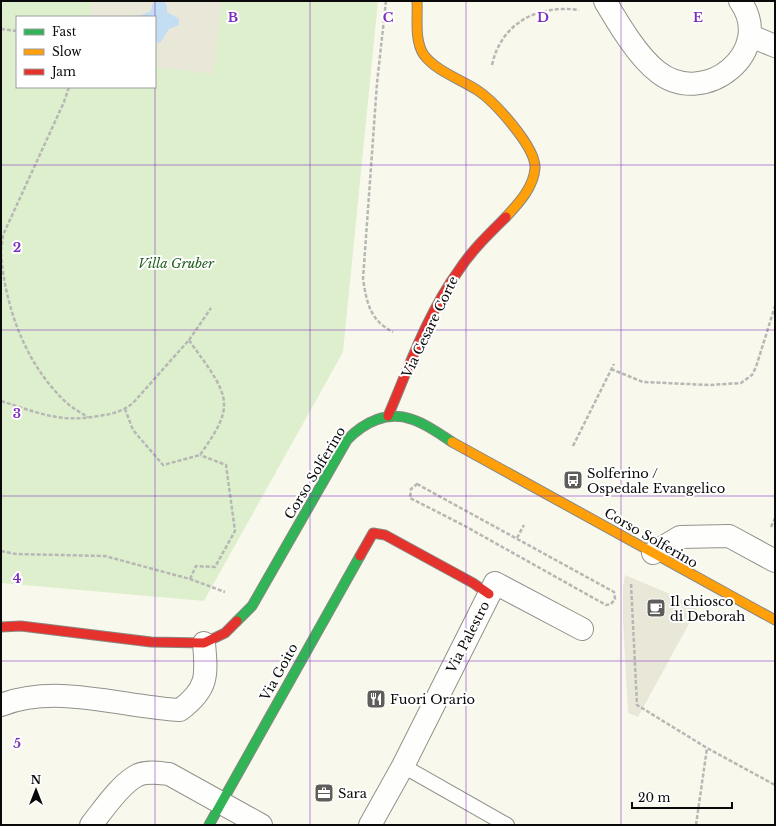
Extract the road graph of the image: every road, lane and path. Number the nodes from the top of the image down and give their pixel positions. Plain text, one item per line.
1 (386, 1) edge
2 (417, 1) edge
3 (605, 1) edge
4 (740, 1) edge
5 (616, 19) junction
6 (1, 29) edge
7 (16, 31) edge
8 (753, 37) junction
9 (775, 46) edge
10 (69, 88) edge
11 (484, 94) junction
12 (1, 252) edge
13 (775, 306) edge
14 (212, 308) dead end
15 (189, 340) junction
16 (417, 347) junction
17 (614, 364) dead end
18 (611, 369) junction
19 (1, 401) edge
20 (125, 409) junction
21 (388, 416) junction
22 (88, 418) junction
23 (573, 446) dead end
24 (200, 455) junction
25 (775, 518) edge
26 (524, 525) dead end
27 (771, 528) dead end
28 (373, 533) joint
29 (517, 538) junction
30 (1, 551) edge
31 (653, 553) junction
32 (775, 561) edge
33 (190, 579) junction
34 (631, 584) dead end
35 (489, 594) junction
36 (252, 606) junction
37 (775, 620) edge
38 (1, 627) edge
39 (582, 629) dead end
40 (204, 643) junction
41 (1, 705) edge
42 (707, 748) junction
43 (403, 766) junction
44 (775, 785) edge
45 (222, 802) junction
46 (91, 825) edge
47 (210, 825) edge
48 (261, 825) edge
49 (370, 825) edge
50 (507, 825) edge
51 (696, 825) edge

1 - 16 path
2 - 11 street, Via Cesare Corte
3 - 5 street
4 - 8 street
5 - 8 street
5 - 11 path
6 - 7 path
8 - 9 street
10 - 12 path
11 - 16 street, Via Cesare Corte
12 - 22 path
13 - 18 path
14 - 15 path
15 - 20 path
15 - 24 path
16 - 21 street, Via Cesare Corte
17 - 18 path
18 - 23 path
19 - 22 path
20 - 22 path
20 - 24 path
21 - 31 street, Corso Solferino
21 - 36 street, Corso Solferino
24 - 33 path
25 - 27 path
26 - 29 path
28 - 35 street, Via Palestro
28 - 45 street, Via Goito
29 - 29 path
30 - 33 path
31 - 32 street
31 - 37 street, Corso Solferino
33 - 36 path
34 - 42 path
35 - 39 street, Via Palestro
35 - 43 street, Via Palestro
36 - 40 street, Corso Solferino
38 - 40 street, Corso Solferino
40 - 41 street
42 - 44 path
42 - 51 path
43 - 49 street, Via Palestro
43 - 50 lane
45 - 46 street
45 - 47 street, Via Goito
45 - 48 street

